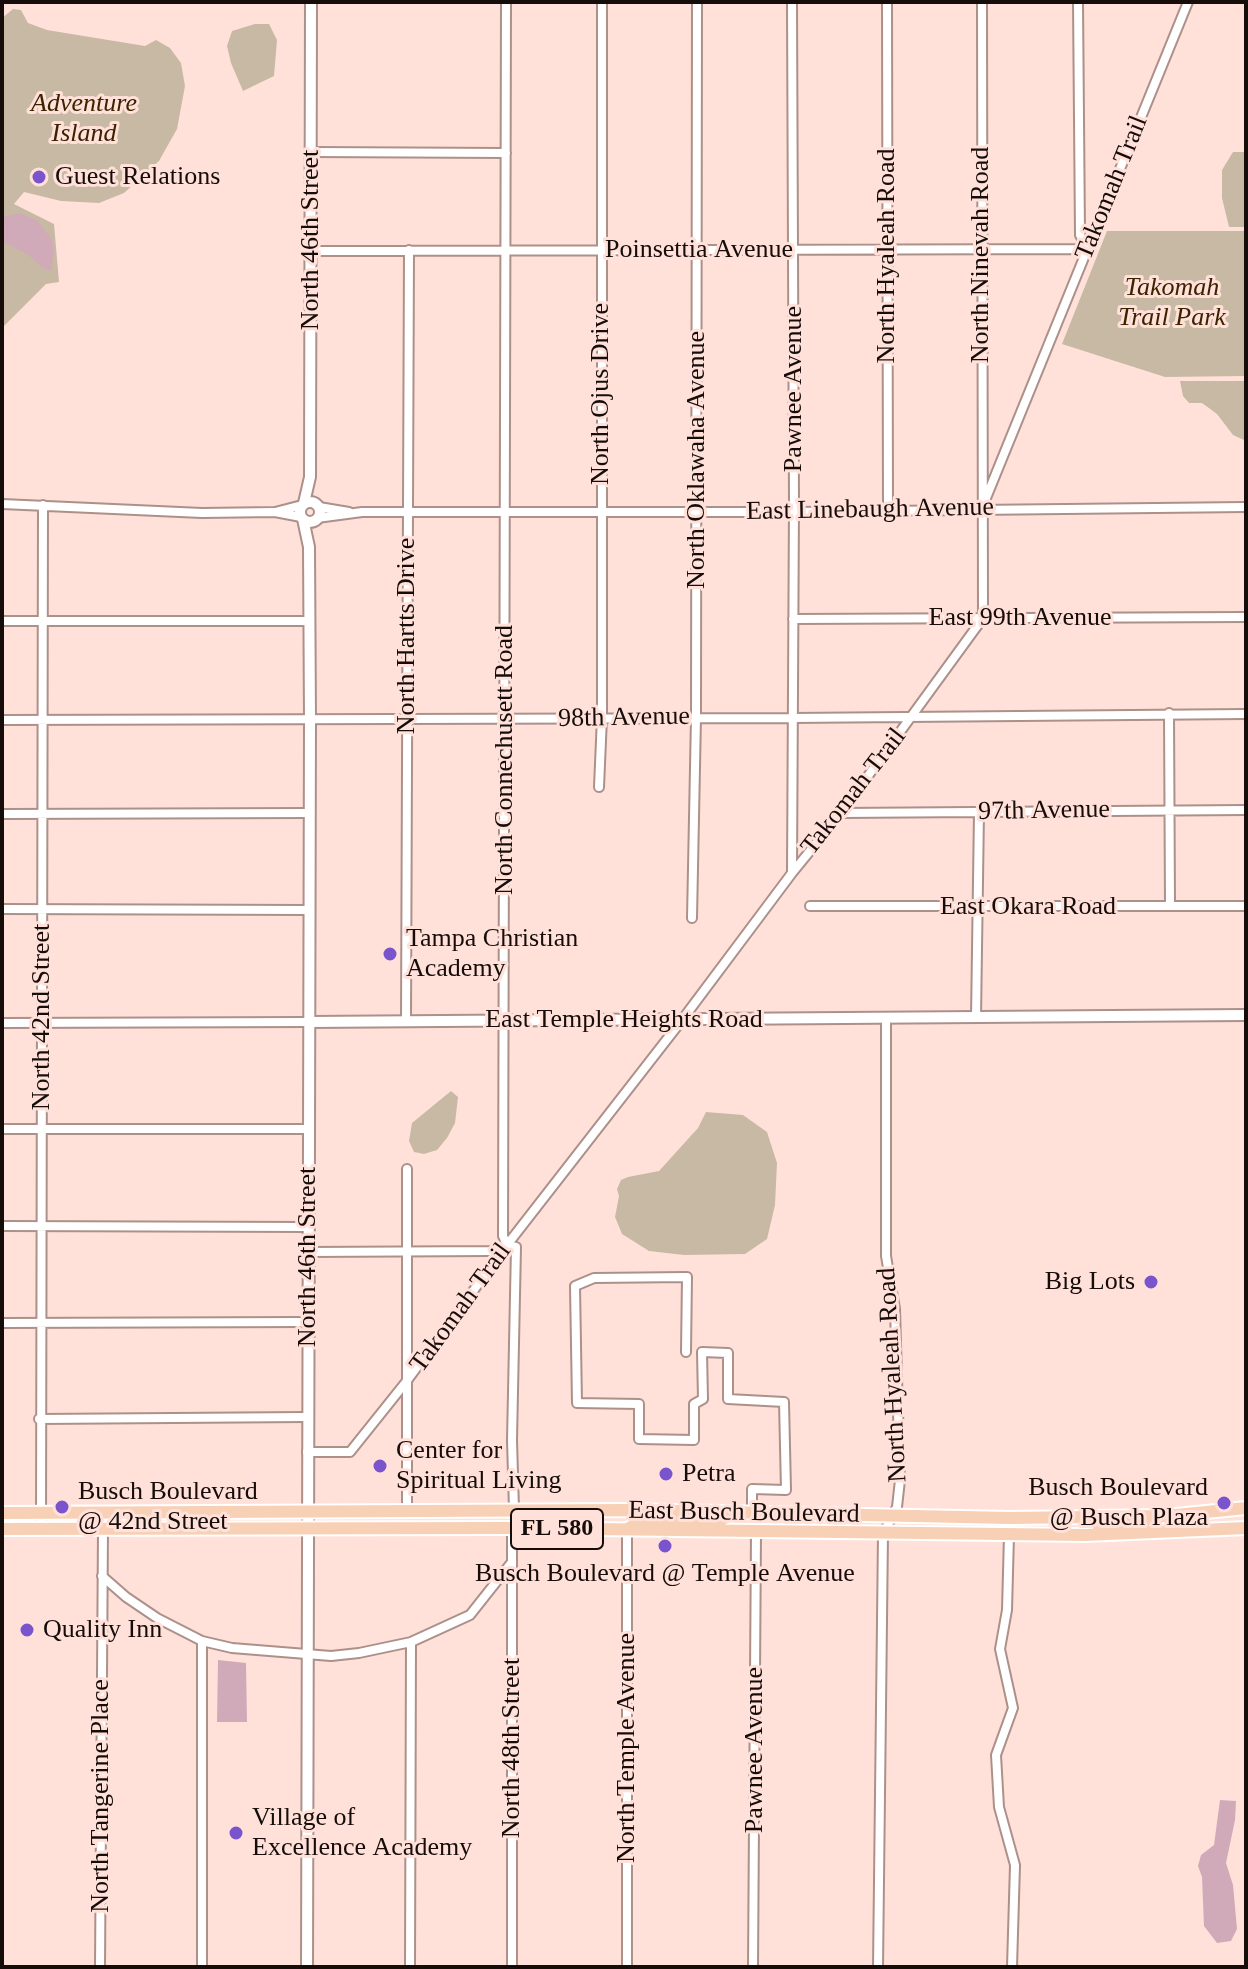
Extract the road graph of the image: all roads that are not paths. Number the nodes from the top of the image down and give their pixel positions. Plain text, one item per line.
1 (311, 2) edge
2 (506, 2) edge
3 (602, 2) edge
4 (697, 2) edge
5 (792, 2) edge
6 (887, 2) edge
7 (982, 2) edge
8 (1078, 2) edge
9 (1188, 2) edge
10 (311, 152) junction
11 (506, 153) junction
12 (886, 248) junction
13 (697, 249) junction
14 (793, 249) junction
15 (981, 249) junction
16 (1087, 249) junction
17 (409, 250) junction
18 (505, 250) junction
19 (601, 250) junction
20 (311, 251) junction
21 (2, 504) edge
22 (43, 505) junction
23 (1246, 507) edge
24 (982, 508) junction
25 (888, 509) junction
26 (505, 511) junction
27 (310, 512) junction
28 (408, 512) junction
29 (601, 512) junction
30 (696, 512) junction
31 (793, 512) junction
32 (1246, 617) edge
33 (983, 618) junction
34 (793, 619) junction
35 (2, 621) edge
36 (42, 621) junction
37 (310, 621) junction
38 (1169, 713) junction
39 (1246, 714) edge
40 (913, 716) junction
41 (602, 717) junction
42 (696, 717) junction
43 (792, 718) junction
44 (407, 719) junction
45 (505, 719) junction
46 (2, 720) edge
47 (44, 720) junction
48 (310, 720) junction
49 (599, 787) dead end
50 (1171, 809) junction
51 (1246, 810) edge
52 (979, 812) junction
53 (310, 813) junction
54 (841, 813) junction
55 (2, 814) edge
56 (42, 814) junction
57 (792, 873) junction
58 (810, 906) dead end
59 (1170, 906) junction
60 (1246, 906) edge
61 (979, 907) junction
62 (2, 909) edge
63 (43, 909) junction
64 (309, 910) junction
65 (692, 918) dead end
66 (1246, 1015) edge
67 (976, 1018) junction
68 (886, 1019) junction
69 (682, 1020) junction
70 (406, 1021) junction
71 (504, 1021) junction
72 (309, 1022) junction
73 (2, 1023) edge
74 (41, 1023) junction
75 (2, 1129) edge
76 (309, 1129) junction
77 (42, 1130) junction
78 (407, 1169) dead end
79 (2, 1226) edge
80 (41, 1226) junction
81 (309, 1227) junction
82 (507, 1245) junction
83 (309, 1252) junction
84 (406, 1252) junction
85 (40, 1322) junction
86 (308, 1322) junction
87 (2, 1323) edge
88 (686, 1352) dead end
89 (406, 1382) junction
90 (307, 1417) junction
91 (39, 1419) junction
92 (307, 1452) junction
93 (1246, 1508) edge
94 (514, 1510) junction
95 (626, 1510) junction
96 (40, 1512) junction
97 (407, 1512) junction
98 (737, 1512) junction
99 (752, 1512) junction
100 (2, 1513) edge
101 (307, 1513) junction
102 (894, 1515) junction
103 (1166, 1516) junction
104 (512, 1528) junction
105 (530, 1528) junction
106 (1246, 1528) edge
107 (2, 1529) edge
108 (41, 1529) junction
109 (103, 1529) junction
110 (429, 1529) junction
111 (627, 1529) junction
112 (307, 1530) junction
113 (756, 1532) junction
114 (883, 1534) junction
115 (1009, 1535) junction
116 (1085, 1535) junction
117 (512, 1562) junction
118 (102, 1576) junction
119 (202, 1641) junction
120 (411, 1642) junction
121 (306, 1654) junction
122 (100, 1967) edge
123 (202, 1967) edge
124 (307, 1967) edge
125 (410, 1967) edge
126 (512, 1967) edge
127 (627, 1967) edge
128 (753, 1967) edge
129 (878, 1967) edge
130 (1012, 1967) edge

1 - 10 street, North 46th Street
2 - 11 street, North Connechusett Road
3 - 19 street, North Ojus Drive
4 - 13 street, North Oklawaha Avenue
5 - 14 street, Pawnee Avenue
6 - 12 street, North Hyaleah Road
7 - 15 street, North Ninevah Road
8 - 16 street
9 - 16 street, Takomah Trail
10 - 11 street
10 - 20 street, North 46th Street
11 - 18 street, North Connechusett Road
12 - 14 street, Poinsettia Avenue
12 - 15 street, Poinsettia Avenue
12 - 25 street, North Hyaleah Road
13 - 14 street, Poinsettia Avenue
13 - 19 street, Poinsettia Avenue
13 - 30 street, North Oklawaha Avenue
14 - 31 street, Pawnee Avenue
15 - 16 street, Poinsettia Avenue
15 - 24 street, North Ninevah Road
16 - 24 street, Takomah Trail
17 - 18 street, Poinsettia Avenue
17 - 20 street, Poinsettia Avenue
17 - 28 street, North Hartts Drive
18 - 19 street, Poinsettia Avenue
18 - 26 street, North Connechusett Road
19 - 29 street, North Ojus Drive
20 - 27 street, North 46th Street
21 - 22 street, East Linebaugh Avenue
22 - 27 street, East Linebaugh Avenue
22 - 36 street, North 42nd Street
23 - 24 street, East Linebaugh Avenue
24 - 25 street, East Linebaugh Avenue
24 - 33 street, Takomah Trail
25 - 31 street, East Linebaugh Avenue
26 - 28 street, East Linebaugh Avenue
26 - 29 street, East Linebaugh Avenue
26 - 45 street, North Connechusett Road
27 - 28 street, East Linebaugh Avenue
27 - 37 street, North 46th Street
28 - 44 street, North Hartts Drive
29 - 30 street, East Linebaugh Avenue
29 - 41 street, North Ojus Drive
30 - 31 street, East Linebaugh Avenue
30 - 42 street, North Oklawaha Avenue
31 - 34 street, Pawnee Avenue
32 - 33 street, East 99th Avenue
33 - 34 street, East 99th Avenue
33 - 40 street, Takomah Trail
34 - 43 street, Pawnee Avenue
35 - 36 street
36 - 37 street
36 - 47 street, North 42nd Street
37 - 48 street, North 46th Street
38 - 39 street, 98th Avenue
38 - 40 street, 98th Avenue
38 - 50 street
40 - 43 street, 98th Avenue
40 - 54 street, Takomah Trail
41 - 42 street, 98th Avenue
41 - 45 street, 98th Avenue
41 - 49 street, North Ojus Drive
42 - 43 street, 98th Avenue
42 - 65 street, North Oklawaha Avenue
43 - 57 street, Pawnee Avenue
44 - 45 street, 98th Avenue
44 - 48 street, 98th Avenue
44 - 70 street, North Hartts Drive
45 - 71 street, North Connechusett Road
46 - 47 street, 98th Avenue
47 - 48 street, 98th Avenue
47 - 56 street, North 42nd Street
48 - 53 street, North 46th Street
50 - 51 street, 97th Avenue
50 - 52 street, 97th Avenue
50 - 59 street
52 - 54 street, 97th Avenue
52 - 61 street
53 - 56 street
53 - 64 street, North 46th Street
54 - 57 street, Takomah Trail
55 - 56 street
56 - 63 street, North 42nd Street
57 - 69 street, Takomah Trail
58 - 61 street, East Okara Road
59 - 60 street, East Okara Road
59 - 61 street, East Okara Road
61 - 67 street
62 - 63 street
63 - 64 street
63 - 74 street, North 42nd Street
64 - 72 street, North 46th Street
66 - 67 street, East Temple Heights Road
67 - 68 street, East Temple Heights Road
68 - 69 street, East Temple Heights Road
68 - 102 street, North Hyaleah Road
69 - 71 street, East Temple Heights Road
69 - 82 street, Takomah Trail
70 - 71 street, East Temple Heights Road
70 - 72 street, East Temple Heights Road
71 - 82 street, North Connechusett Road
72 - 74 street, East Temple Heights Road
72 - 76 street, North 46th Street
73 - 74 street, East Temple Heights Road
74 - 77 street, North 42nd Street
75 - 77 street
76 - 77 street
76 - 81 street, North 46th Street
77 - 80 street, North 42nd Street
78 - 84 street
79 - 80 street
80 - 81 street
80 - 85 street, North 42nd Street
81 - 83 street, North 46th Street
82 - 84 street
82 - 89 street, Takomah Trail
82 - 94 street, North Connechusett Road
83 - 84 street
83 - 86 street, North 46th Street
84 - 89 street
85 - 86 street
85 - 87 street
85 - 91 street, North 42nd Street
86 - 90 street, North 46th Street
88 - 99 street
89 - 92 street, Takomah Trail
89 - 97 street
90 - 91 street
90 - 92 street, North 46th Street
91 - 96 street, North 42nd Street
92 - 101 street, North 46th Street
93 - 103 main road, East Busch Boulevard / FL 580
94 - 95 main road, East Busch Boulevard / FL 580
94 - 97 main road, East Busch Boulevard / FL 580
94 - 110 main road
95 - 98 main road, East Busch Boulevard / FL 580
95 - 105 main road
96 - 100 main road, East Busch Boulevard / FL 580
96 - 101 main road, East Busch Boulevard / FL 580
96 - 108 street, North 42nd Street
97 - 101 main road, East Busch Boulevard / FL 580
98 - 99 main road, East Busch Boulevard / FL 580
98 - 111 main road
99 - 102 main road, East Busch Boulevard / FL 580
101 - 112 street, North 46th Street
102 - 103 main road, East Busch Boulevard / FL 580
102 - 114 street, North Hyaleah Road
103 - 116 main road
104 - 105 main road, East Busch Boulevard / FL 580
104 - 110 main road, East Busch Boulevard / FL 580
104 - 117 street, North 48th Street
105 - 111 main road, East Busch Boulevard / FL 580
106 - 116 main road, East Busch Boulevard / FL 580
107 - 108 main road, East Busch Boulevard / FL 580
108 - 109 main road, East Busch Boulevard / FL 580
109 - 112 main road, East Busch Boulevard / FL 580
109 - 118 street, North Tangerine Place
110 - 112 main road, East Busch Boulevard / FL 580
111 - 113 main road, East Busch Boulevard / FL 580
111 - 127 street, North Temple Avenue
112 - 121 street, North 46th Street
113 - 114 main road, East Busch Boulevard / FL 580
113 - 128 street, Pawnee Avenue
114 - 115 main road, East Busch Boulevard / FL 580
114 - 129 street, North Hyaleah Road
115 - 116 main road, East Busch Boulevard / FL 580
115 - 130 street
117 - 120 street
117 - 126 street, North 48th Street
118 - 119 street
118 - 122 street, North Tangerine Place
119 - 121 street
119 - 123 street
120 - 121 street
120 - 125 street
121 - 124 street, North 46th Street

